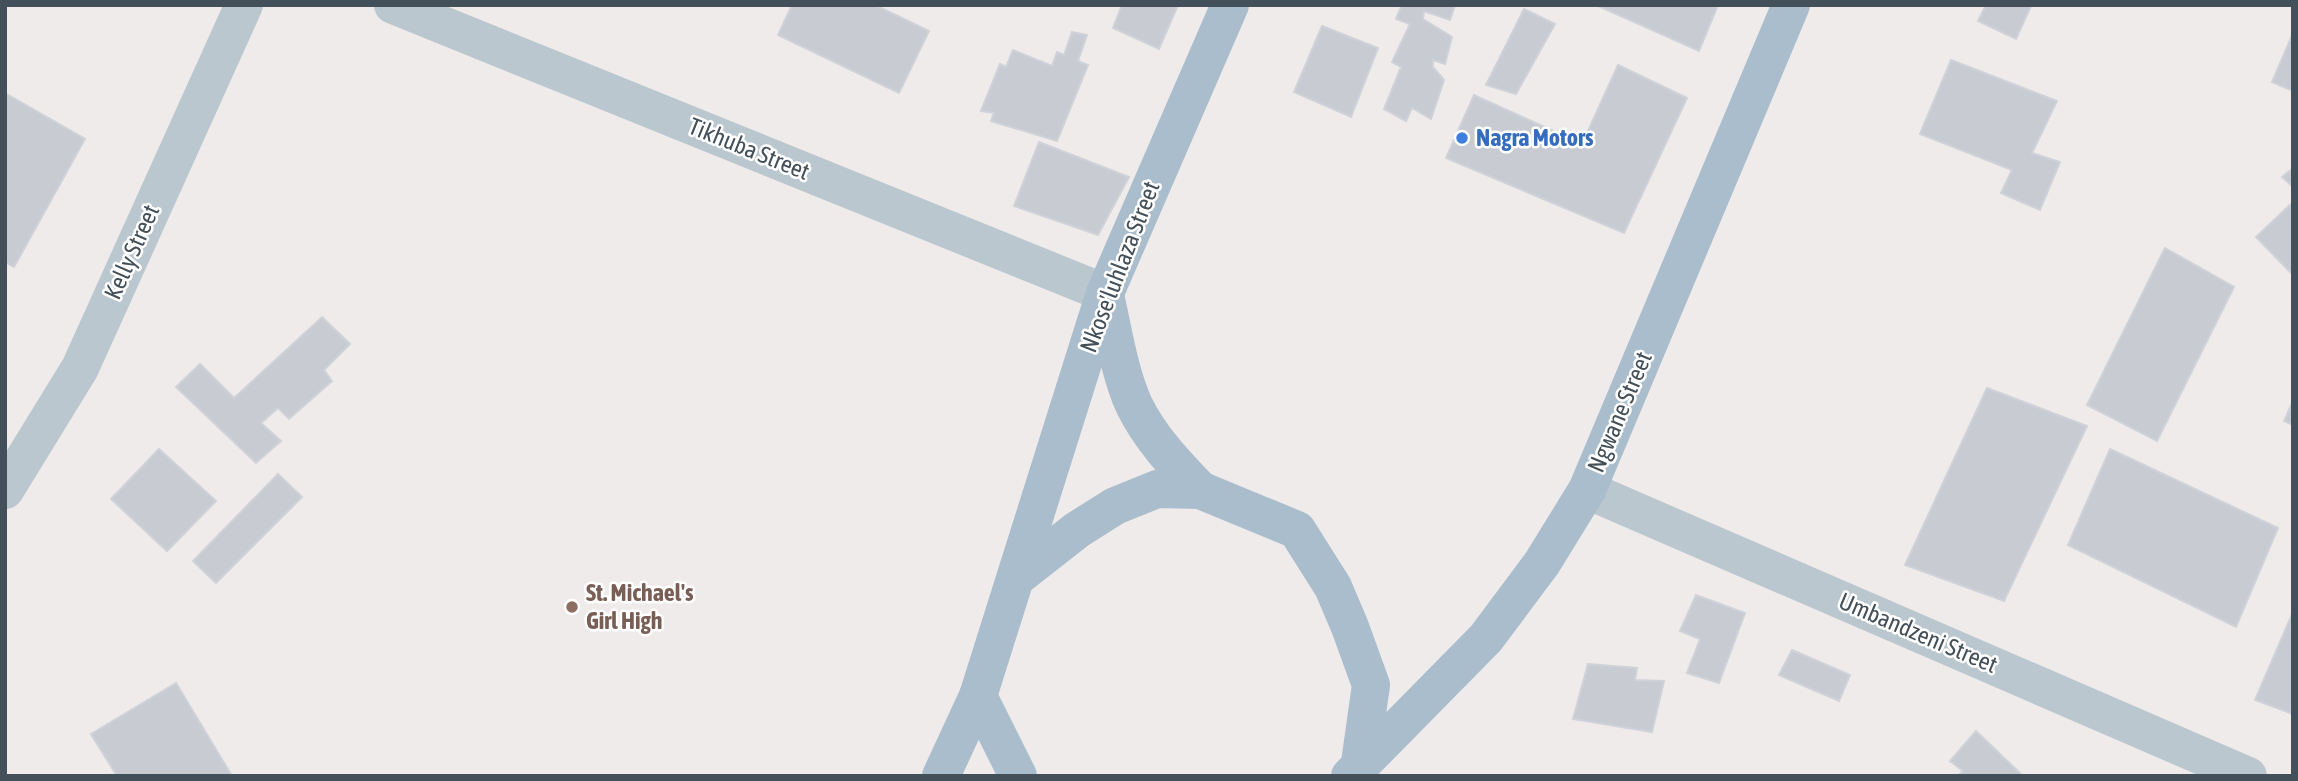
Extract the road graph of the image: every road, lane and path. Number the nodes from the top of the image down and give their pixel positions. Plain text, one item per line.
1 (244, 5) edge
2 (393, 5) edge
3 (1230, 5) edge
4 (1791, 5) edge
5 (1105, 292) junction
6 (5, 490) edge
7 (1200, 490) junction
8 (1587, 490) junction
9 (1017, 577) junction
10 (978, 696) junction
11 (1355, 769) edge
12 (941, 776) edge
13 (1018, 776) edge
14 (2248, 776) edge

1 - 6 street, Kelly Street
2 - 5 street, Tikhuba Street
3 - 5 main road, Nkose'luhlaza Street
4 - 8 main road, Ngwane Street
5 - 7 main road
5 - 9 main road, Nkose'luhlaza Street
7 - 9 main road
7 - 11 main road
8 - 11 main road, Ngwane Street
8 - 14 street, Umbandzeni Street
9 - 10 main road, Nkose'luhlaza Street
10 - 12 main road, Nkose'luhlaza Street
10 - 13 main road

